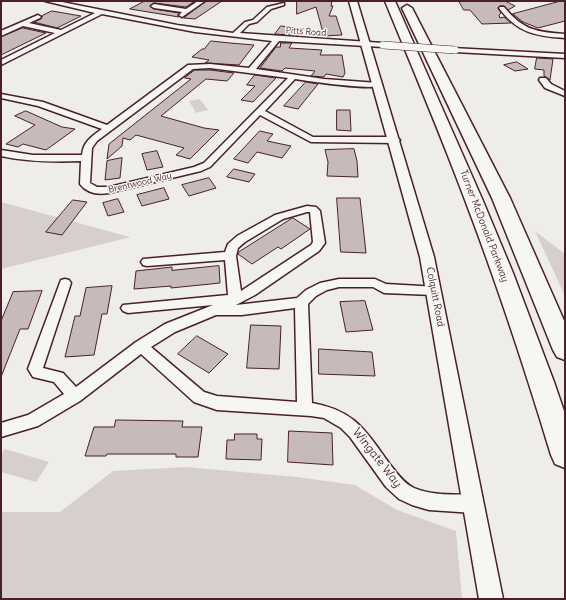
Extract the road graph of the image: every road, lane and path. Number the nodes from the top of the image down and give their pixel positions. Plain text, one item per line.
1 (48, 1) edge
2 (163, 1) edge
3 (202, 1) edge
4 (353, 1) edge
5 (390, 1) edge
6 (404, 1) edge
7 (282, 4) dead end
8 (171, 8) junction
9 (502, 8) dead end
10 (186, 11) junction
11 (101, 12) junction
12 (38, 17) dead end
13 (178, 18) dead end
14 (256, 21) junction
15 (149, 22) junction
16 (22, 24) junction
17 (61, 32) junction
18 (1, 34) edge
19 (235, 34) junction
20 (247, 36) junction
21 (565, 36) edge
22 (265, 37) junction
23 (278, 38) junction
24 (366, 44) junction
25 (264, 53) junction
26 (565, 56) edge
27 (1, 63) edge
28 (251, 70) junction
29 (293, 77) junction
30 (543, 80) dead end
31 (378, 85) junction
32 (565, 94) edge
33 (1, 96) edge
34 (259, 111) junction
35 (108, 128) junction
36 (394, 140) junction
37 (1, 153) edge
38 (86, 158) junction
39 (230, 256) junction
40 (147, 262) dead end
41 (65, 283) dead end
42 (433, 285) junction
43 (235, 299) junction
44 (301, 302) junction
45 (128, 308) dead end
46 (215, 310) junction
47 (141, 346) junction
48 (565, 350) edge
49 (75, 396) junction
50 (305, 408) junction
51 (1, 430) edge
52 (565, 455) edge
53 (474, 504) junction
54 (491, 599) edge

1 - 11 street, Pitts Road
2 - 8 street
3 - 10 street
4 - 24 street, Colquitt Road
5 - 52 highway, Turner McDonald Parkway
6 - 48 highway
7 - 14 street
8 - 10 street
8 - 15 street
9 - 21 street
10 - 13 street
11 - 15 street, Pitts Road
11 - 17 street
12 - 16 street
14 - 19 street
14 - 20 street
15 - 19 street, Pitts Road
16 - 17 street
16 - 18 street
17 - 27 street
19 - 20 street, Pitts Road
20 - 22 street, Pitts Road
22 - 23 street, Pitts Road
22 - 25 street
23 - 24 street, Pitts Road
23 - 25 street
24 - 26 street, Pitts Road, bridge
24 - 31 street, Colquitt Road
25 - 28 street
28 - 29 street, Brentwood Way
28 - 35 street, Brentwood Way
29 - 31 street, Brentwood Way
29 - 34 street, Brentwood Way
30 - 32 street
31 - 36 street, Colquitt Road
33 - 35 street
34 - 36 street
34 - 38 street, Brentwood Way
35 - 38 street, Brentwood Way
36 - 42 street, Colquitt Road
37 - 38 street
39 - 40 street
39 - 43 street
39 - 43 street
41 - 49 street
42 - 44 street
42 - 53 street, Colquitt Road
43 - 45 street
43 - 46 street
44 - 46 street
44 - 50 street
46 - 47 street
47 - 49 street
47 - 50 street, Wingate Way
49 - 51 street
50 - 53 street, Wingate Way
53 - 54 street, Colquitt Road

